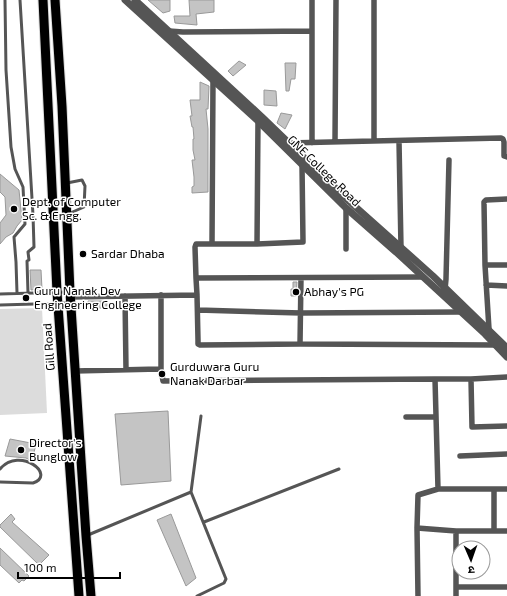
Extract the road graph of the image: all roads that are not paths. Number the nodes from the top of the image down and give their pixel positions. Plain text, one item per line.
1 (5, 0) edge
2 (20, 0) edge
3 (43, 0) edge
4 (55, 0) edge
5 (125, 0) edge
6 (135, 0) edge
7 (312, 0) edge
8 (336, 0) edge
9 (374, 0) edge
10 (169, 31) junction
11 (312, 31) junction
12 (213, 80) junction
13 (258, 121) junction
14 (374, 141) junction
15 (399, 141) junction
16 (335, 142) junction
17 (288, 143) junction
18 (312, 143) junction
19 (507, 157) edge
20 (449, 160) dead end
21 (302, 165) junction
22 (65, 183) junction
23 (507, 199) edge
24 (346, 208) junction
25 (67, 215) junction
26 (212, 244) junction
27 (257, 244) junction
28 (401, 248) junction
29 (346, 249) dead end
30 (485, 265) junction
31 (507, 266) edge
32 (422, 277) junction
33 (196, 278) junction
34 (302, 278) junction
35 (486, 285) junction
36 (507, 286) edge
37 (57, 292) junction
38 (444, 292) junction
39 (17, 293) junction
40 (28, 293) junction
41 (0, 294) edge
42 (161, 295) junction
43 (197, 295) junction
44 (124, 296) junction
45 (70, 297) junction
46 (58, 303) junction
47 (0, 305) edge
48 (198, 310) junction
49 (460, 312) junction
50 (301, 313) junction
51 (489, 329) junction
52 (497, 342) junction
53 (300, 344) junction
54 (507, 348) edge
55 (507, 357) edge
56 (126, 370) junction
57 (161, 370) junction
58 (75, 371) junction
59 (507, 377) edge
60 (435, 379) junction
61 (471, 379) junction
62 (201, 416) dead end
63 (406, 417) dead end
64 (436, 417) junction
65 (507, 426) edge
66 (507, 454) edge
67 (460, 456) dead end
68 (0, 469) edge
69 (340, 469) dead end
70 (0, 482) edge
71 (438, 489) junction
72 (494, 489) junction
73 (507, 489) edge
74 (190, 492) junction
75 (204, 522) junction
76 (417, 528) junction
77 (456, 531) junction
78 (494, 531) junction
79 (507, 531) edge
80 (86, 536) junction
81 (456, 587) junction
82 (507, 588) edge
83 (80, 596) edge
84 (91, 596) edge
85 (197, 596) edge
86 (418, 596) edge
87 (456, 596) edge

1 - 39 lane
2 - 40 lane
3 - 37 main road, Gill Road
4 - 22 main road, Gill Road
5 - 12 street, GNE College Road
6 - 10 street, GNE College Road
7 - 11 street
8 - 16 street
9 - 14 street
10 - 11 street
10 - 17 street, GNE College Road
11 - 18 street
12 - 13 street, GNE College Road
12 - 26 street
13 - 21 street, GNE College Road
13 - 27 street
14 - 15 street
14 - 16 street
15 - 19 street
15 - 28 street
16 - 18 street
17 - 18 street
17 - 28 street, GNE College Road
20 - 38 street
21 - 24 street, GNE College Road
21 - 27 street
22 - 25 main road, Gill Road
22 - 25 lane
23 - 30 street
24 - 29 street
24 - 32 street, GNE College Road
25 - 45 main road, Gill Road
26 - 27 street
26 - 33 street
28 - 38 street, GNE College Road
30 - 31 street
30 - 35 street
32 - 34 street
32 - 38 street, GNE College Road
33 - 34 street
33 - 43 street
34 - 50 street
35 - 36 street
35 - 51 street
37 - 40 lane
37 - 45 lane
37 - 46 main road, Gill Road
38 - 49 street, GNE College Road
38 - 51 street, GNE College Road
39 - 40 lane
39 - 41 lane
42 - 43 street
42 - 44 street
42 - 57 street
43 - 48 street
44 - 45 street
44 - 56 street
45 - 46 lane
45 - 58 main road, Gill Road
46 - 47 lane
46 - 83 main road, Gill Road
48 - 50 street
48 - 53 street
49 - 50 street
49 - 52 street, GNE College Road
50 - 53 street
51 - 52 street, GNE College Road
52 - 53 street
52 - 54 street, GNE College Road
52 - 55 street, GNE College Road
56 - 57 street
56 - 58 street
57 - 60 street
58 - 80 main road, Gill Road
59 - 61 street
60 - 61 street
60 - 64 street
61 - 65 street
62 - 74 lane
63 - 64 street
64 - 71 street
66 - 67 street
68 - 70 lane
69 - 75 lane
71 - 72 street
71 - 76 street
72 - 73 street
72 - 78 street
74 - 75 lane
74 - 80 lane
75 - 85 lane
76 - 77 street
76 - 86 street
77 - 78 street
77 - 81 street
78 - 79 street
80 - 84 main road, Gill Road
81 - 82 street
81 - 87 street

